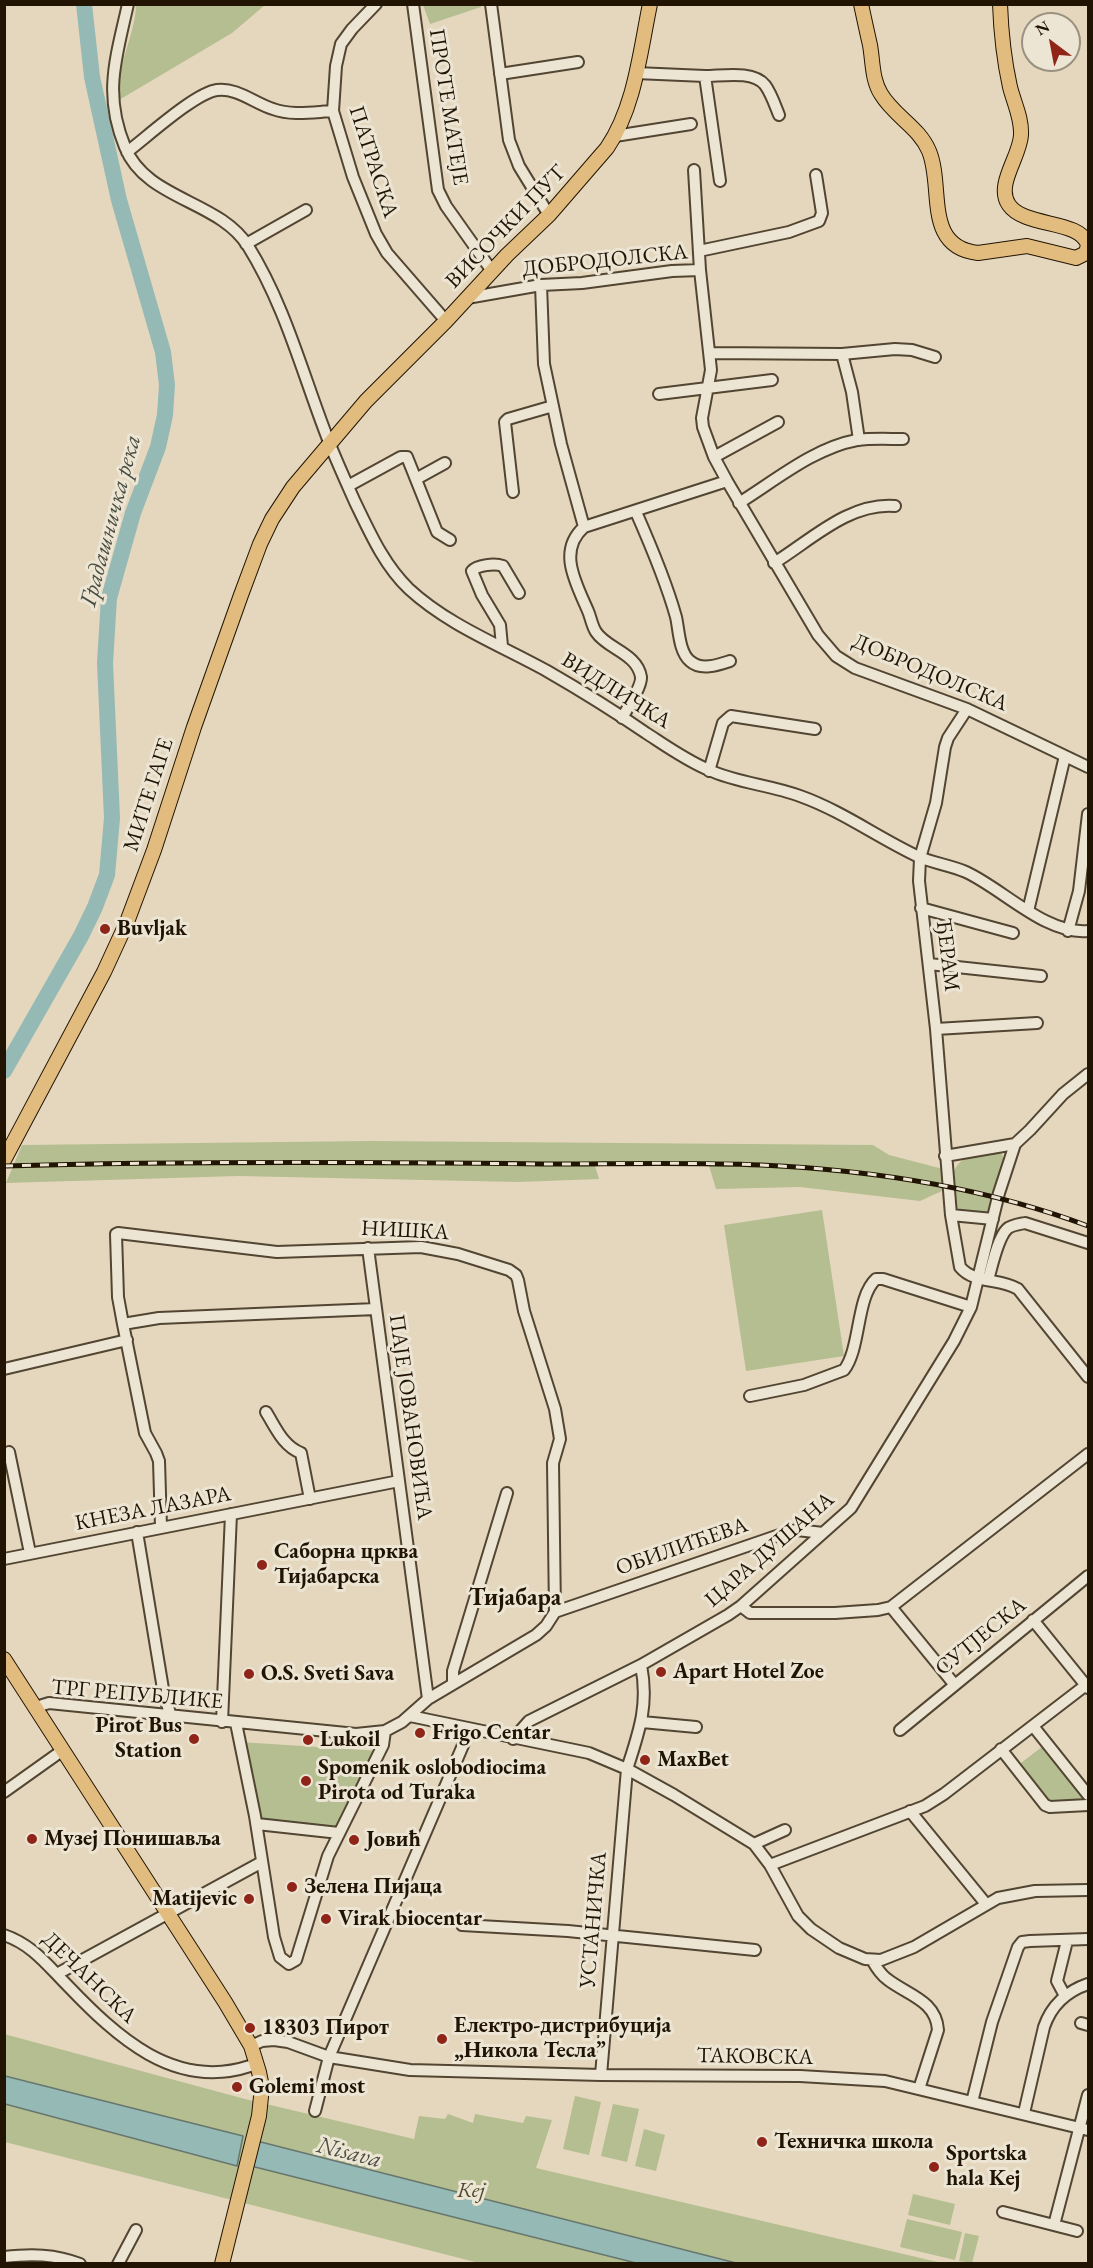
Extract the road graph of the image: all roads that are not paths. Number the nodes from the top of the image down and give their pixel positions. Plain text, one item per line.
1 (128, 4) edge
2 (376, 4) edge
3 (413, 4) edge
4 (491, 4) edge
5 (650, 4) edge
6 (861, 4) edge
7 (1000, 4) edge
8 (578, 62) dead end
9 (636, 73) junction
10 (500, 74) junction
11 (705, 76) junction
12 (333, 111) junction
13 (779, 115) dead end
14 (691, 124) dead end
15 (615, 136) junction
16 (127, 152) junction
17 (694, 170) dead end
18 (816, 175) dead end
19 (720, 181) dead end
20 (306, 210) dead end
21 (549, 215) junction
22 (246, 244) junction
23 (699, 251) junction
24 (700, 270) junction
25 (492, 271) junction
26 (541, 285) junction
27 (467, 298) junction
28 (446, 321) junction
29 (710, 353) junction
30 (842, 354) junction
31 (935, 357) dead end
32 (772, 380) dead end
33 (708, 389) junction
34 (659, 394) dead end
35 (553, 406) junction
36 (778, 422) dead end
37 (903, 439) dead end
38 (859, 440) junction
39 (329, 443) junction
40 (714, 457) junction
41 (445, 463) dead end
42 (416, 479) junction
43 (727, 482) junction
44 (348, 486) junction
45 (513, 492) dead end
46 (739, 503) junction
47 (895, 506) dead end
48 (636, 512) junction
49 (584, 527) junction
50 (450, 540) dead end
51 (774, 563) junction
52 (519, 593) dead end
53 (502, 646) junction
54 (730, 661) dead end
55 (967, 709) junction
56 (622, 718) junction
57 (815, 729) dead end
58 (1065, 756) junction
59 (1089, 767) edge
60 (709, 771) junction
61 (1089, 814) edge
62 (920, 858) junction
63 (921, 908) junction
64 (1028, 911) junction
65 (1068, 931) junction
66 (1089, 931) edge
67 (1013, 933) dead end
68 (929, 964) junction
69 (1041, 976) dead end
70 (1037, 1023) dead end
71 (936, 1029) junction
72 (1089, 1074) edge
73 (1015, 1144) junction
74 (945, 1156) junction
75 (4, 1160) edge
76 (951, 1215) junction
77 (993, 1219) junction
78 (1089, 1244) edge
79 (368, 1248) junction
80 (983, 1279) junction
81 (971, 1307) junction
82 (376, 1309) junction
83 (123, 1324) junction
84 (127, 1340) junction
85 (4, 1369) edge
86 (1089, 1377) edge
87 (750, 1396) dead end
88 (266, 1412) dead end
89 (9, 1452) dead end
90 (1089, 1454) edge
91 (399, 1481) junction
92 (507, 1493) dead end
93 (310, 1498) junction
94 (231, 1514) junction
95 (161, 1527) junction
96 (137, 1532) junction
97 (823, 1533) junction
98 (30, 1553) junction
99 (4, 1558) edge
100 (1089, 1576) edge
101 (741, 1606) junction
102 (891, 1607) junction
103 (555, 1612) junction
104 (1033, 1620) junction
105 (4, 1659) edge
106 (641, 1665) junction
107 (453, 1683) junction
108 (954, 1684) junction
109 (1087, 1686) edge
110 (428, 1699) junction
111 (36, 1707) junction
112 (171, 1716) junction
113 (410, 1716) junction
114 (222, 1722) junction
115 (642, 1722) junction
116 (236, 1723) junction
117 (1033, 1726) junction
118 (696, 1727) dead end
119 (470, 1729) junction
120 (900, 1730) dead end
121 (385, 1731) junction
122 (513, 1738) junction
123 (1001, 1749) junction
124 (63, 1750) junction
125 (627, 1769) junction
126 (4, 1792) edge
127 (1089, 1795) edge
128 (1089, 1805) edge
129 (910, 1811) junction
130 (257, 1824) junction
131 (785, 1830) dead end
132 (339, 1833) junction
133 (754, 1844) junction
134 (262, 1862) junction
135 (770, 1865) junction
136 (1089, 1890) edge
137 (986, 1904) junction
138 (168, 1914) junction
139 (462, 1925) dead end
140 (4, 1935) edge
141 (613, 1935) junction
142 (1089, 1939) edge
143 (1067, 1941) junction
144 (755, 1950) dead end
145 (872, 1960) junction
146 (57, 1974) junction
147 (1089, 1984) edge
148 (1065, 1996) junction
149 (251, 2046) junction
150 (329, 2057) junction
151 (250, 2066) dead end
152 (601, 2075) junction
153 (919, 2089) junction
154 (1089, 2095) edge
155 (972, 2102) junction
156 (315, 2111) dead end
157 (1024, 2113) junction
158 (1084, 2129) edge
159 (1003, 2212) dead end
160 (1054, 2225) junction
161 (136, 2230) dead end
162 (1077, 2231) dead end
163 (4, 2257) edge
164 (64, 2261) edge
165 (80, 2264) edge
166 (118, 2264) edge
167 (222, 2264) edge

1 - 16 street, ВИДЛИЧКА
2 - 12 street, ПАТРАСКА
3 - 25 street, ПРОТЕ МАТЕЈЕ
4 - 10 street
5 - 9 main road, ВИСОЧКИ ПУТ
6 - 7 main road
8 - 10 street
9 - 11 street
9 - 15 main road, ВИСОЧКИ ПУТ
10 - 21 street
11 - 13 street
11 - 19 street
12 - 16 street
12 - 28 street, ПАТРАСКА
14 - 15 street
15 - 21 main road, ВИСОЧКИ ПУТ
16 - 22 street, ВИДЛИЧКА
17 - 23 street
18 - 23 street
20 - 22 street
21 - 25 main road, ВИСОЧКИ ПУТ
22 - 39 street, ВИДЛИЧКА
23 - 24 street
24 - 26 street, ДОБРОДОЛСКА
24 - 29 street, ДОБРОДОЛСКА
25 - 27 main road, ВИСОЧКИ ПУТ
26 - 27 street, ДОБРОДОЛСКА
26 - 35 street
27 - 28 main road, ВИСОЧКИ ПУТ
28 - 39 main road, ВИСОЧКИ ПУТ
29 - 30 street
29 - 33 street, ДОБРОДОЛСКА
30 - 31 street
30 - 38 street
32 - 33 street
33 - 34 street
33 - 40 street, ДОБРОДОЛСКА
35 - 45 street
35 - 49 street
36 - 40 street
37 - 38 street
38 - 46 street
39 - 44 street, ВИДЛИЧКА
39 - 75 main road, МИТЕ ГАГЕ
40 - 43 street, ДОБРОДОЛСКА
41 - 42 street
42 - 44 street
42 - 50 street
43 - 46 street, ДОБРОДОЛСКА
43 - 48 street
44 - 53 street, ВИДЛИЧКА
46 - 51 street, ДОБРОДОЛСКА
47 - 51 street
48 - 49 street
48 - 54 street
49 - 56 street
51 - 55 street, ДОБРОДОЛСКА
52 - 53 street
53 - 56 street, ВИДЛИЧКА
55 - 58 street, ДОБРОДОЛСКА
55 - 62 street, ЂЕРАМ
56 - 60 street, ВИДЛИЧКА
57 - 60 street
58 - 59 street, ДОБРОДОЛСКА
58 - 64 street
60 - 62 street, ВИДЛИЧКА
61 - 65 street
62 - 63 street, ЂЕРАМ
62 - 64 street, ВИДЛИЧКА
63 - 67 street
63 - 68 street, ЂЕРАМ
64 - 65 street, ВИДЛИЧКА
65 - 66 street
68 - 69 street
68 - 71 street, ЂЕРАМ
70 - 71 street
71 - 74 street, ЂЕРАМ
72 - 73 street
73 - 74 street
73 - 77 street
74 - 76 street, ЂЕРАМ
76 - 77 street
76 - 80 street
77 - 80 street
78 - 80 street
79 - 82 street, ПАЈЕ ЈОВАНОВИЋА
79 - 83 street, НИШКА
79 - 103 street, НИШКА
80 - 81 street, ЦАРА ДУШАНА
80 - 86 street
81 - 87 street
81 - 97 street, ЦАРА ДУШАНА
82 - 83 street
82 - 91 street, ПАЈЕ ЈОВАНОВИЋА
83 - 84 street
84 - 85 street
84 - 95 street
88 - 93 street
89 - 98 street
90 - 102 street
91 - 93 street, КНЕЗА ЛАЗАРА
91 - 110 street, ПАЈЕ ЈОВАНОВИЋА
92 - 107 street
93 - 94 street, КНЕЗА ЛАЗАРА
94 - 95 street, КНЕЗА ЛАЗАРА
94 - 114 street
95 - 96 street, КНЕЗА ЛАЗАРА
96 - 98 street, КНЕЗА ЛАЗАРА
96 - 112 street
97 - 101 street, ЦАРА ДУШАНА
97 - 103 street, ОБИЛИЋЕВА
98 - 99 street, КНЕЗА ЛАЗАРА
100 - 104 street, СУТЈЕСКА
101 - 102 street
101 - 106 street, ЦАРА ДУШАНА
102 - 108 street
103 - 107 street
104 - 108 street, СУТЈЕСКА
104 - 109 street
105 - 111 main road
106 - 115 street, УСТАНИЧКА
106 - 122 street, ЦАРА ДУШАНА
107 - 110 street
108 - 120 street, СУТЈЕСКА
109 - 117 street
110 - 113 street, ТРГ РЕПУБЛИКЕ
111 - 112 street, ТРГ РЕПУБЛИКЕ
111 - 124 main road
112 - 114 street, ТРГ РЕПУБЛИКЕ
113 - 119 street
113 - 121 street, ТРГ РЕПУБЛИКЕ
114 - 116 street, ТРГ РЕПУБЛИКЕ
115 - 118 street
115 - 125 street, УСТАНИЧКА
116 - 121 street, ТРГ РЕПУБЛИКЕ
116 - 130 street, ТРГ РЕПУБЛИКЕ
117 - 123 street
117 - 127 street
119 - 122 street
119 - 150 street
121 - 132 street, ТРГ РЕПУБЛИКЕ
122 - 125 street
123 - 128 street
123 - 129 street
124 - 126 street
124 - 138 main road
125 - 133 street
125 - 141 street, УСТАНИЧКА
129 - 135 street
129 - 137 street
130 - 132 street
130 - 134 street, ТРГ РЕПУБЛИКЕ
131 - 133 street
132 - 134 street, ТРГ РЕПУБЛИКЕ
133 - 135 street
134 - 138 street
135 - 145 street
136 - 137 street
137 - 145 street
138 - 146 street
138 - 149 main road
139 - 141 street
140 - 146 street, ДЕЧАНСКА
141 - 144 street
141 - 152 street, УСТАНИЧКА
142 - 143 street
143 - 148 street
143 - 155 street
145 - 153 street
146 - 151 street, ДЕЧАНСКА
147 - 148 street
148 - 157 street
149 - 150 street, ТАКОВСКА
149 - 167 main road
150 - 152 street, ТАКОВСКА
150 - 156 street
152 - 153 street, ТАКОВСКА
153 - 155 street, ТАКОВСКА
154 - 158 street
155 - 157 street, ТАКОВСКА
157 - 158 street, ТАКОВСКА
158 - 160 street
159 - 160 street
160 - 162 street
161 - 166 street
163 - 164 street
164 - 165 street

